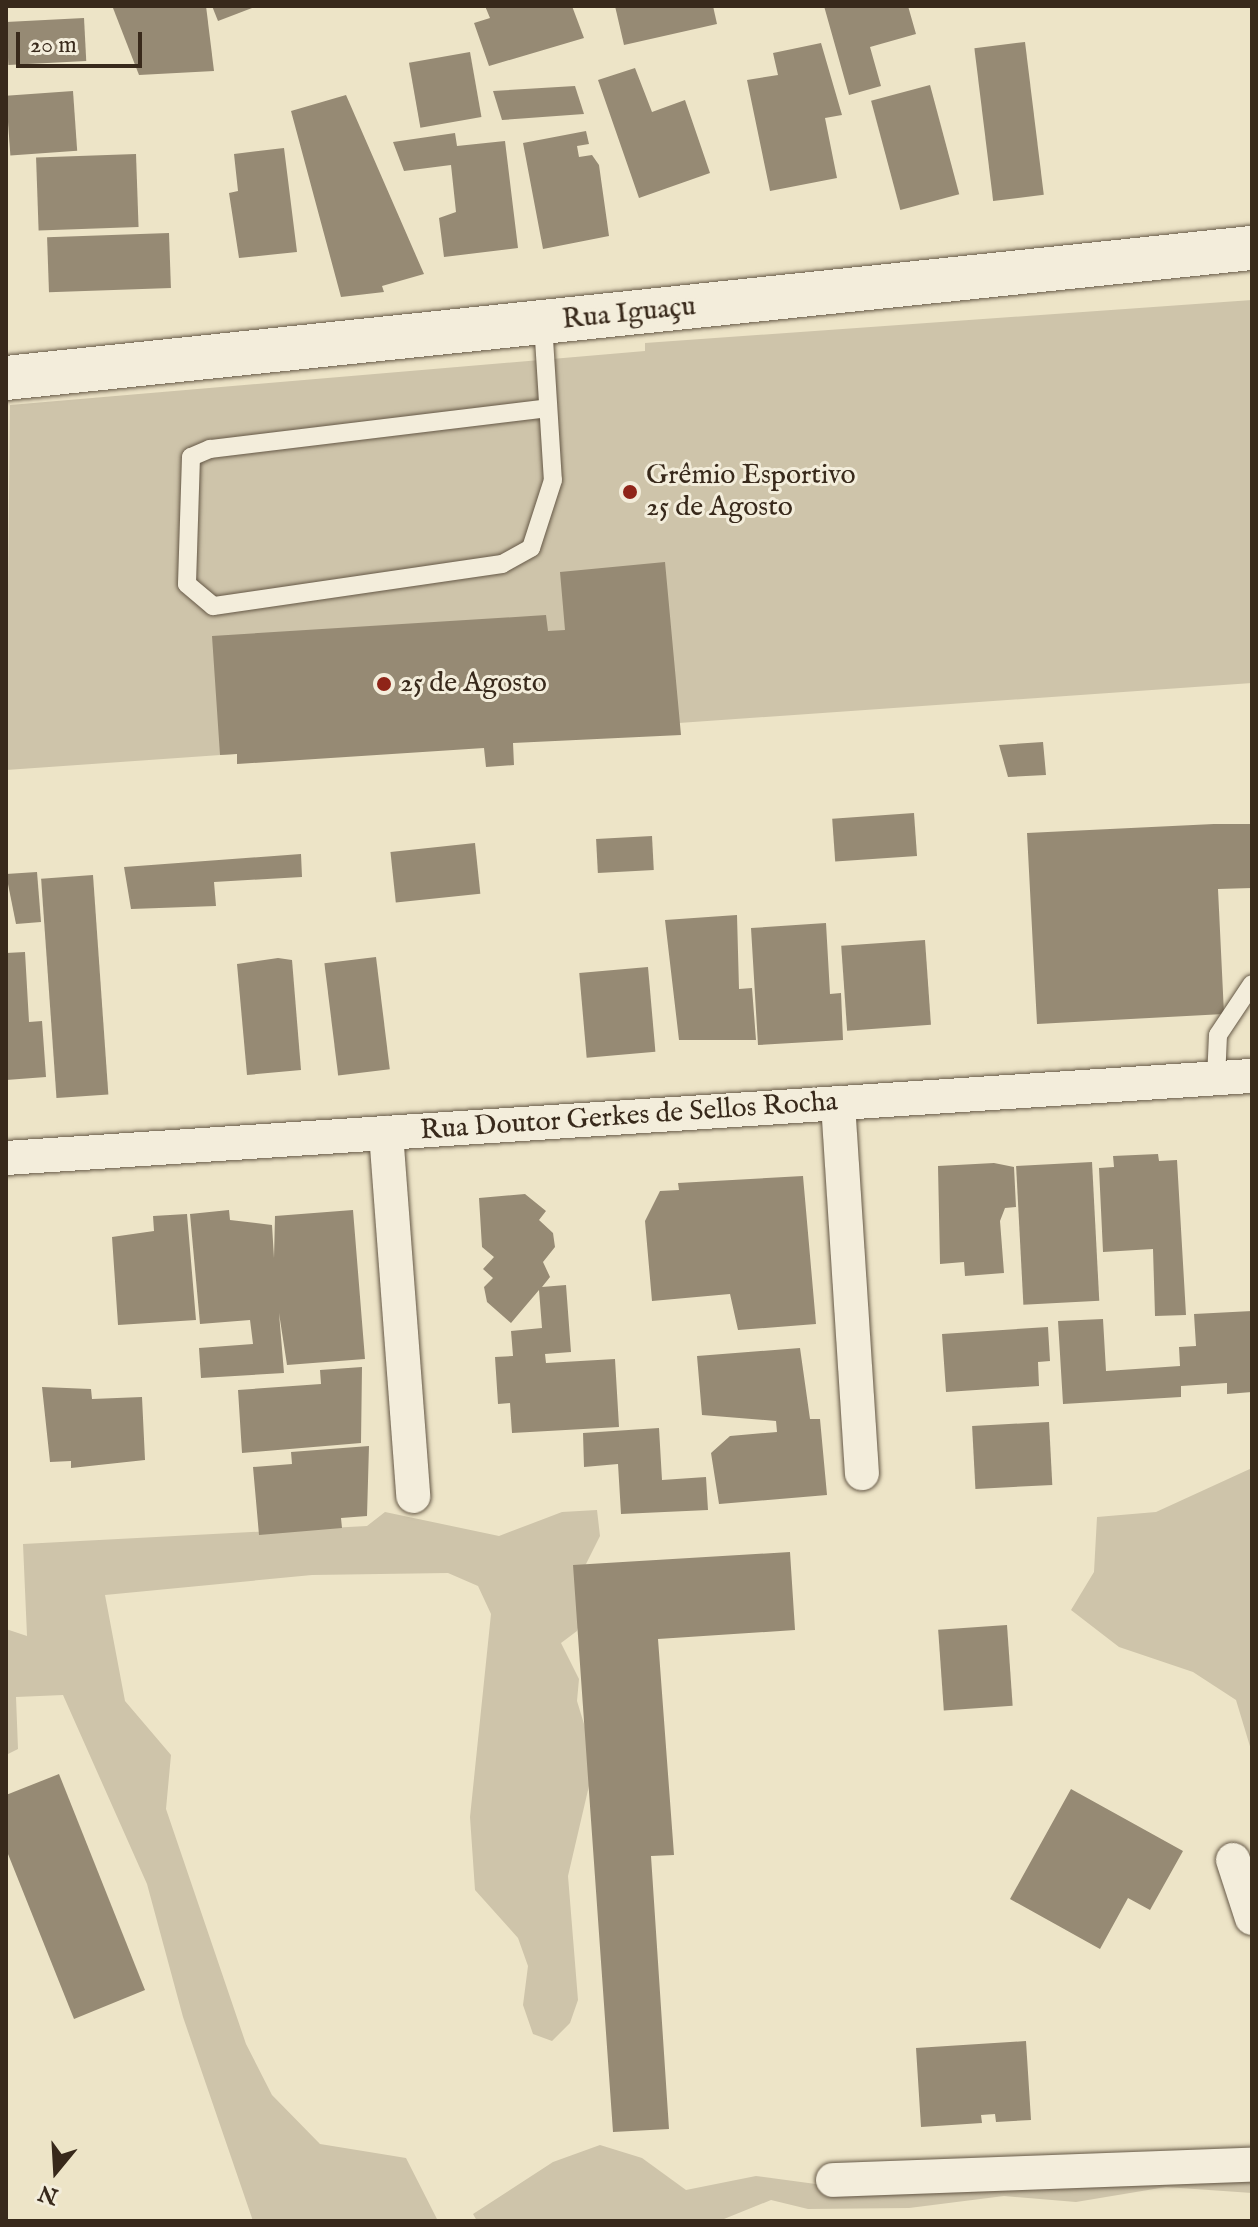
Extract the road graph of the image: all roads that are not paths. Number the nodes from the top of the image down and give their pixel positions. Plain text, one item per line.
1 (1252, 248) edge
2 (543, 323) junction
3 (6, 378) edge
4 (548, 408) junction
5 (1252, 984) edge
6 (1252, 1076) edge
7 (1216, 1079) junction
8 (838, 1103) junction
9 (386, 1133) junction
10 (6, 1158) edge
11 (862, 1473) dead end
12 (413, 1496) dead end
13 (1233, 1860) dead end
14 (1252, 1918) edge
15 (1252, 2165) edge
16 (833, 2180) dead end

1 - 2 street, Rua Iguaçu
2 - 3 street, Rua Iguaçu
2 - 4 lane
4 - 4 lane
5 - 7 lane
6 - 7 street, Rua Doutor Gerkes de Sellos Rocha
7 - 8 street, Rua Doutor Gerkes de Sellos Rocha
8 - 9 street, Rua Doutor Gerkes de Sellos Rocha
8 - 11 street
9 - 10 street, Rua Doutor Gerkes de Sellos Rocha
9 - 12 street
13 - 14 street
15 - 16 street

